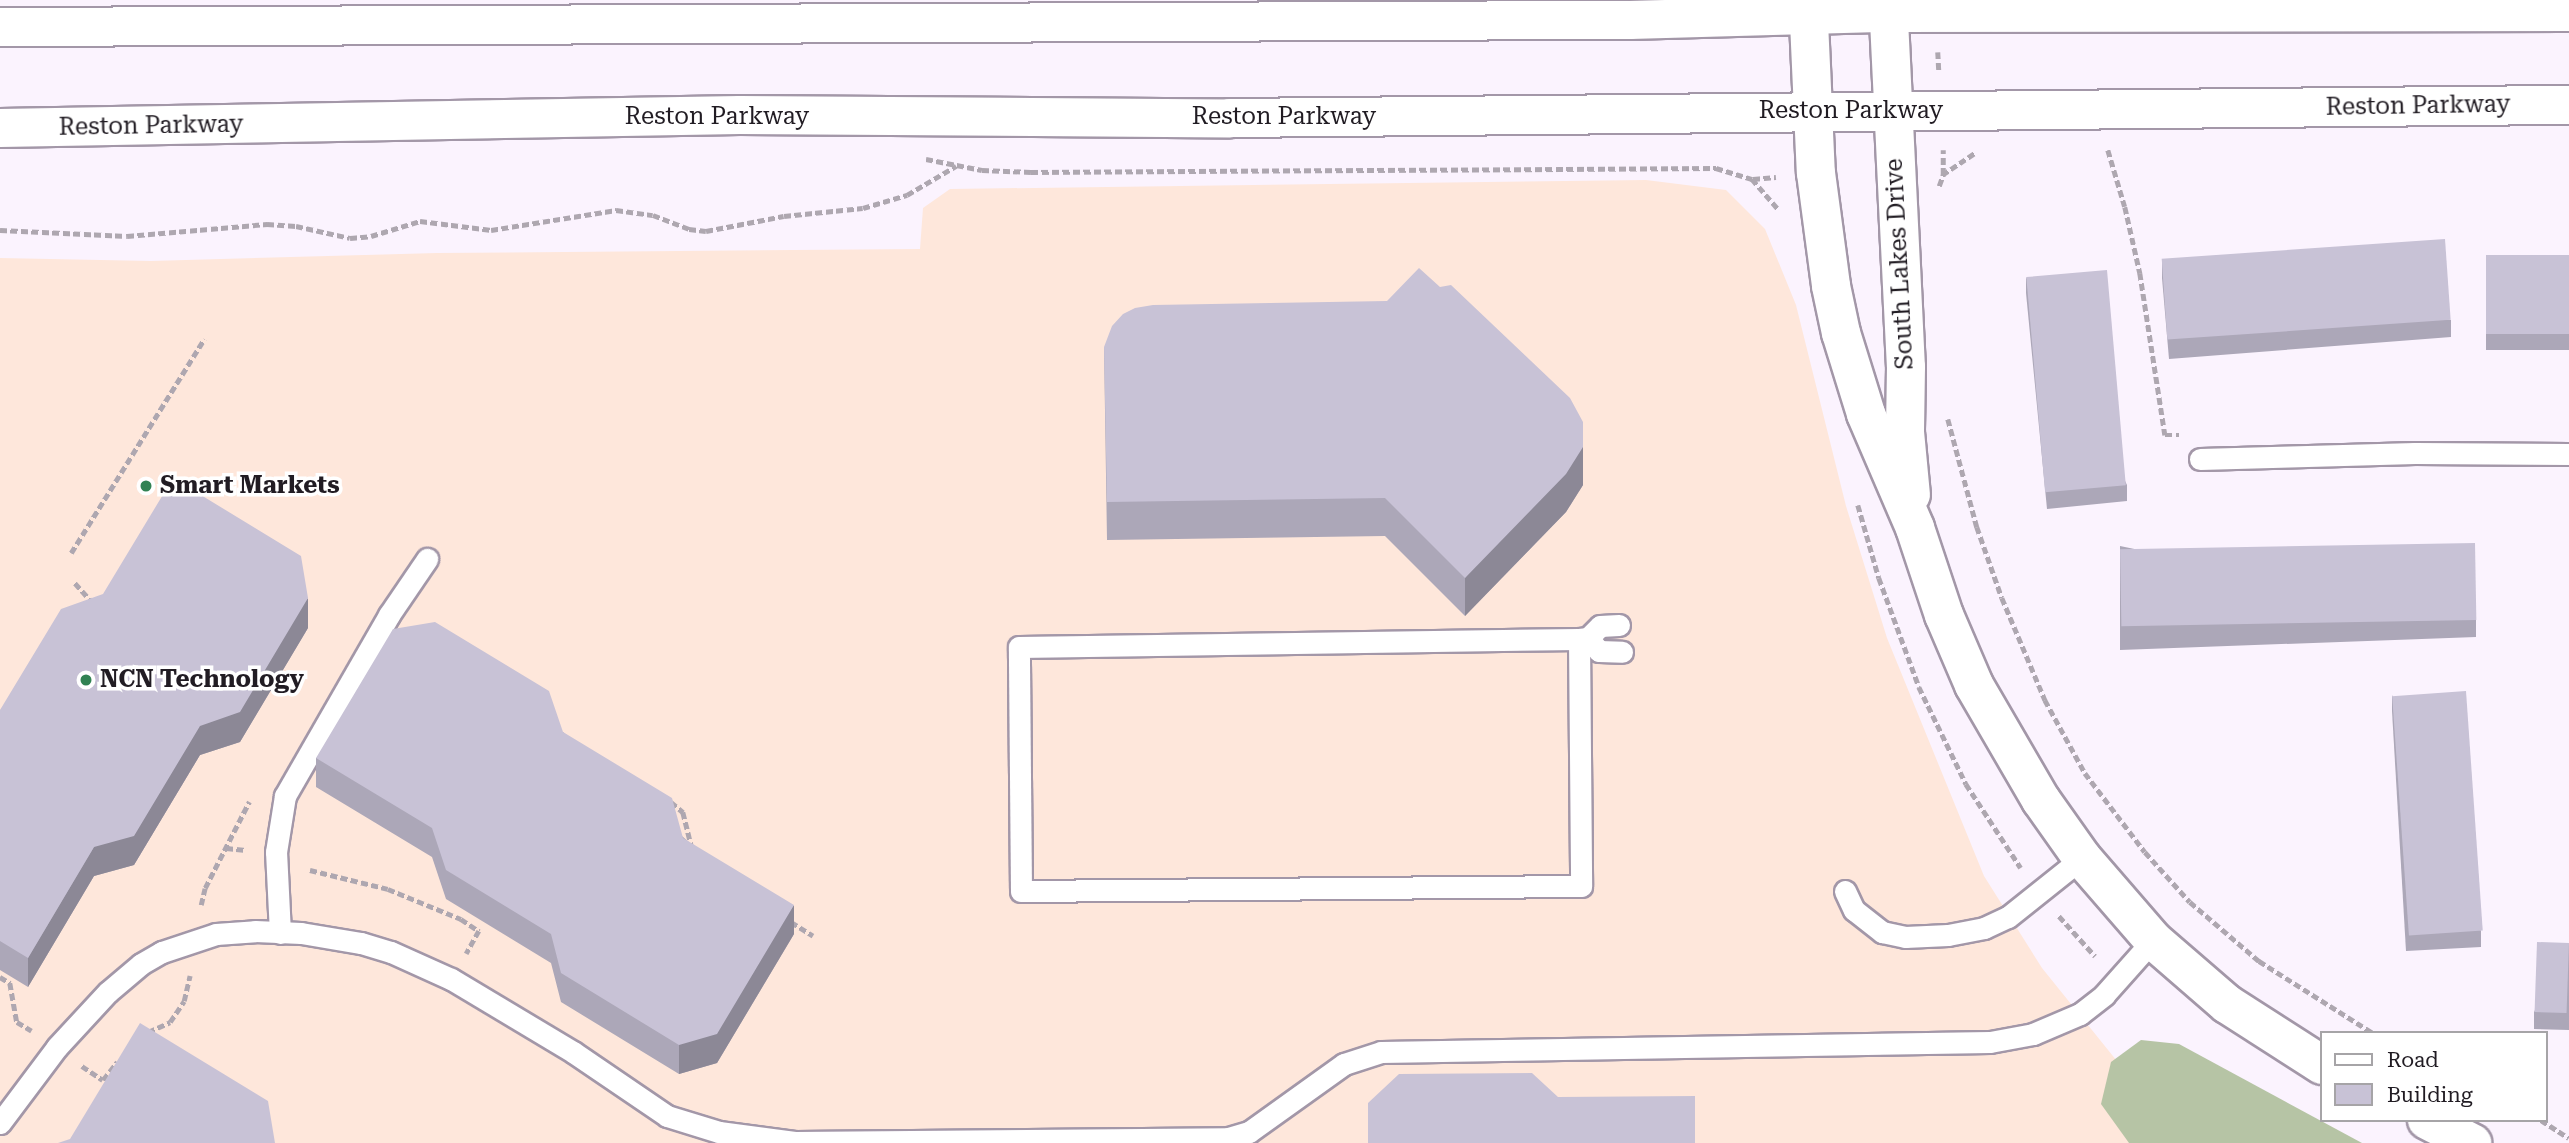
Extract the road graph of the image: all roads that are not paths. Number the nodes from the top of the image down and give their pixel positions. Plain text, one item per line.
1 (1888, 6) edge
2 (1808, 7) edge
3 (2569, 12) edge
4 (0, 27) edge
5 (2569, 105) edge
6 (1812, 112) junction
7 (1892, 112) junction
8 (0, 128) edge
9 (2192, 453) road end
10 (2569, 454) edge
11 (1915, 528) junction
12 (427, 559) dead end
13 (1619, 625) dead end
14 (1583, 639) junction
15 (1622, 652) dead end
16 (2081, 858) junction
17 (1845, 891) dead end
18 (280, 933) junction
19 (2153, 940) junction
20 (2320, 1064) edge
21 (2431, 1122) edge
22 (0, 1123) edge
23 (2472, 1143) edge

1 - 2 main road
1 - 3 main road
1 - 7 main road, South Lakes Drive
2 - 4 main road
2 - 6 main road, South Lakes Drive
5 - 7 main road, Reston Parkway
6 - 7 main road, Reston Parkway
6 - 8 main road, Reston Parkway
6 - 11 main road, South Lakes Drive
7 - 11 main road, South Lakes Drive
9 - 10 lane
11 - 16 main road, South Lakes Drive
12 - 18 lane
13 - 14 lane
14 - 14 lane
14 - 15 lane
16 - 17 lane
16 - 19 main road, South Lakes Drive
18 - 19 lane
18 - 22 lane
19 - 20 main road, South Lakes Drive
21 - 23 main road

